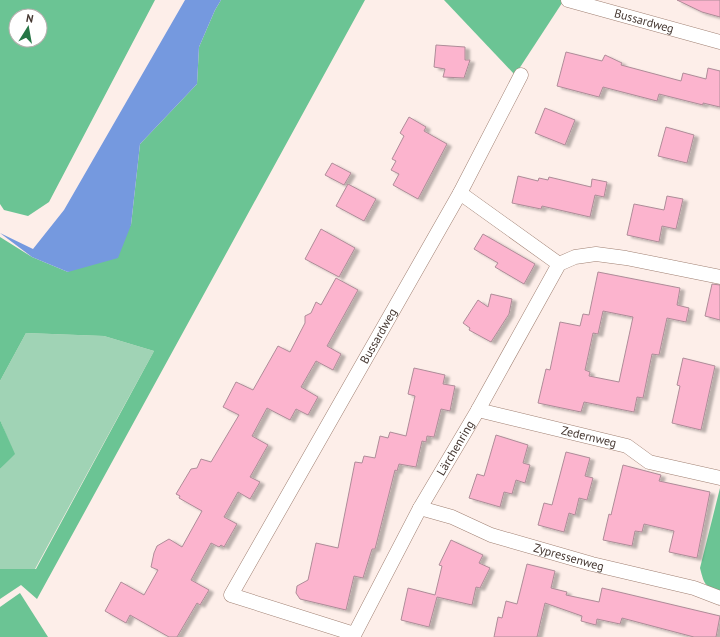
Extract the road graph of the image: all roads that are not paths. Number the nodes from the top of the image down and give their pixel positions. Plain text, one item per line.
1 (568, 0) edge
2 (720, 42) edge
3 (522, 75) dead end
4 (460, 193) junction
5 (559, 264) junction
6 (720, 277) edge
7 (478, 410) junction
8 (720, 478) edge
9 (420, 508) junction
10 (231, 595) joint
11 (720, 598) edge
12 (353, 636) edge

1 - 2 street, Bussardweg
3 - 4 street, Bussardweg
4 - 5 street
4 - 10 street, Bussardweg
5 - 6 street
5 - 7 street, Lärchenring
7 - 8 street, Zedernweg
7 - 9 street, Lärchenring
9 - 11 street, Zypressenweg
9 - 12 street, Lärchenring
10 - 12 street, Lärchenring

